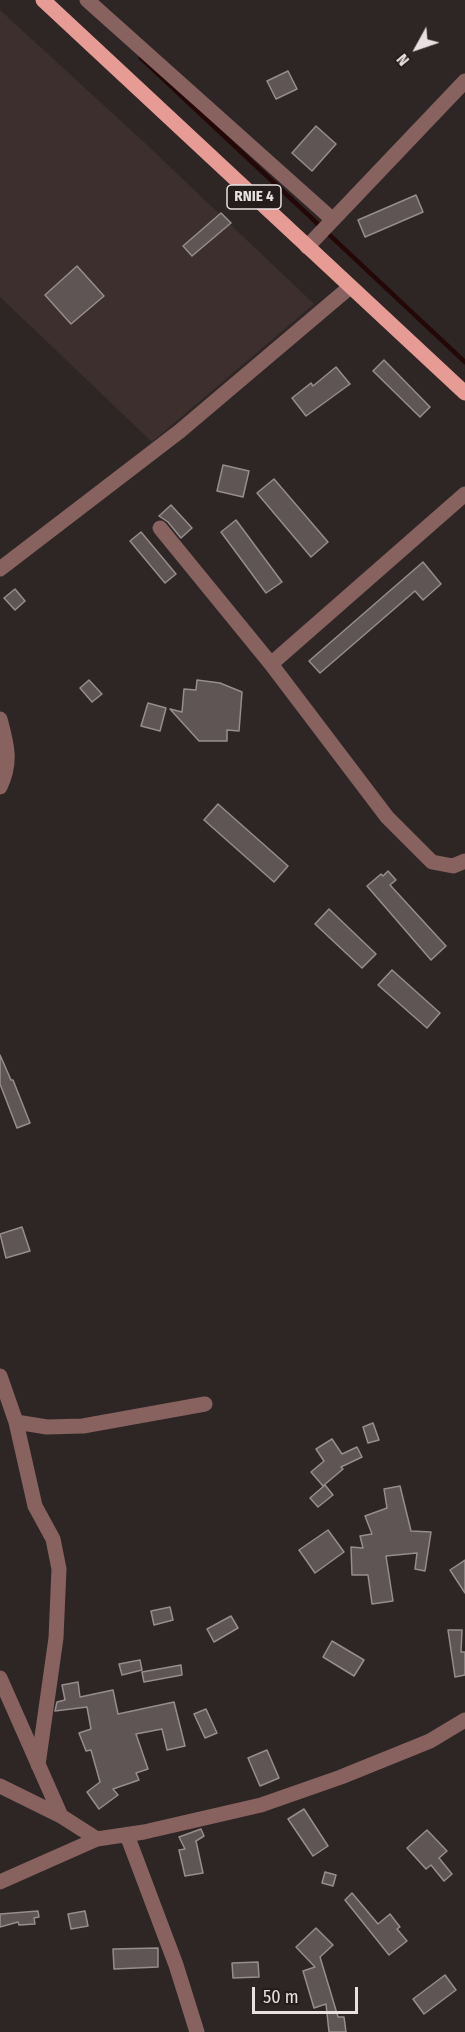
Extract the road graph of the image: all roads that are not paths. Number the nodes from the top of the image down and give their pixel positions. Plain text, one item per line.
1 (43, 0) edge
2 (87, 0) edge
3 (465, 81) edge
4 (333, 219) junction
5 (307, 247) junction
6 (350, 287) junction
7 (465, 393) edge
8 (463, 499) edge
9 (160, 528) dead end
10 (0, 568) edge
11 (271, 664) junction
12 (0, 719) edge
13 (0, 787) edge
14 (465, 861) edge
15 (0, 1376) edge
16 (205, 1404) dead end
17 (16, 1422) junction
18 (0, 1678) edge
19 (465, 1720) edge
20 (38, 1765) junction
21 (0, 1786) edge
22 (61, 1816) junction
23 (127, 1835) junction
24 (97, 1839) junction
25 (0, 1882) edge
26 (197, 2032) edge

1 - 5 main road, RNIE 4
2 - 4 street
3 - 4 street
4 - 5 street
5 - 6 main road, RNIE 4
6 - 7 main road, RNIE 4
6 - 10 street
8 - 11 street
9 - 11 street
11 - 14 street
12 - 13 street
15 - 17 street
16 - 17 street
17 - 20 street
18 - 20 street
19 - 23 street
20 - 22 street
21 - 22 street
22 - 24 street
23 - 24 street
23 - 26 street
24 - 25 street

